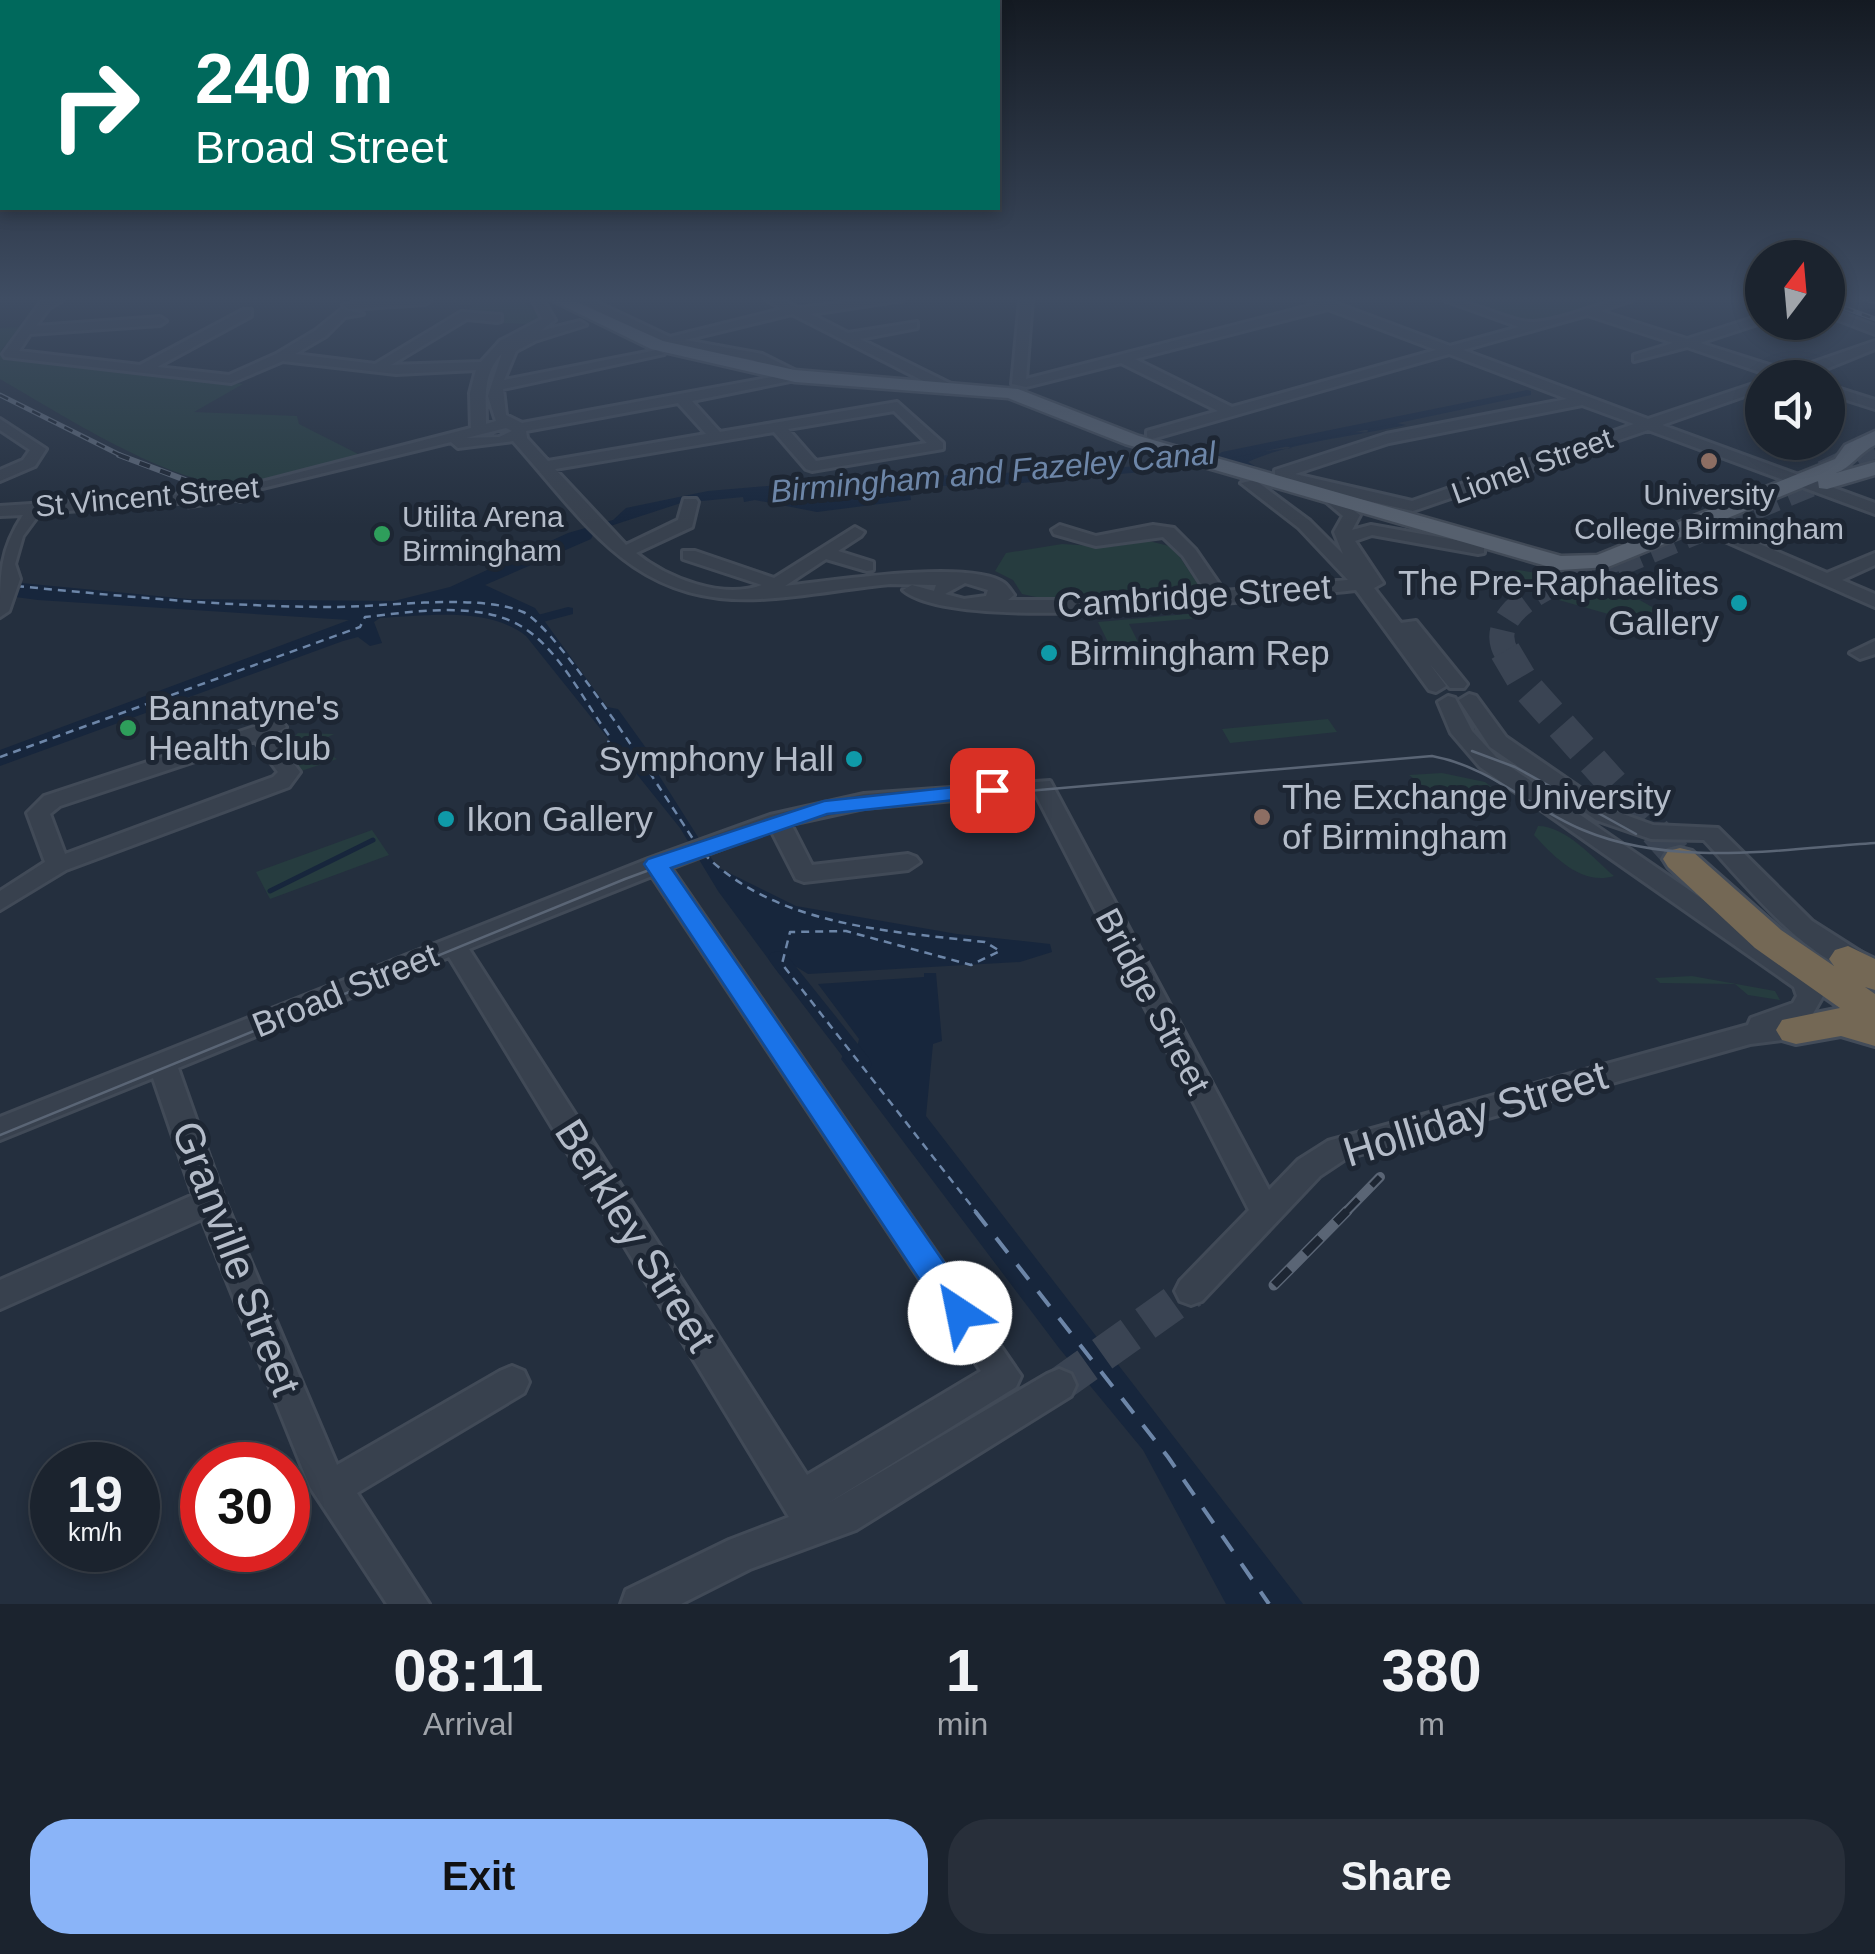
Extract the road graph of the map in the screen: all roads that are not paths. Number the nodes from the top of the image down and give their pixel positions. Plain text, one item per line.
1 (194, 375) edge
2 (240, 375) edge
3 (482, 375) edge
4 (501, 375) edge
5 (543, 375) edge
6 (782, 375) edge
7 (782, 375) edge
8 (922, 375) edge
9 (1020, 375) edge
10 (1059, 375) edge
11 (1156, 375) edge
12 (1362, 375) edge
13 (1518, 375) edge
14 (791, 377) junction
15 (496, 386) junction
16 (862, 387) junction
17 (952, 390) junction
18 (1745, 391) edge
19 (1018, 394) junction
20 (1845, 394) edge
21 (992, 397) junction
22 (1585, 399) junction
23 (683, 400) junction
24 (1875, 404) edge
25 (1231, 412) junction
26 (0, 423) edge
27 (1647, 425) junction
28 (776, 426) junction
29 (514, 428) junction
30 (1088, 432) junction
31 (481, 436) junction
32 (716, 436) junction
33 (1142, 437) junction
34 (1875, 437) tunnel mouth
35 (1187, 460) junction
36 (546, 466) junction
37 (1875, 468) tunnel mouth
38 (0, 476) edge
39 (1250, 483) junction
40 (1808, 484) junction
41 (576, 500) junction
42 (690, 502) dead end
43 (0, 509) edge
44 (1342, 509) junction
45 (1875, 509) edge
46 (28, 512) junction
47 (1713, 529) junction
48 (1060, 530) dead end
49 (856, 532) dead end
50 (1339, 546) junction
51 (1490, 548) junction
52 (626, 550) junction
53 (823, 552) junction
54 (689, 555) dead end
55 (1875, 558) edge
56 (867, 566) dead end
57 (5, 578) edge
58 (1828, 580) junction
59 (1366, 584) junction
60 (998, 587) junction
61 (766, 588) junction
62 (948, 589) junction
63 (1218, 596) junction
64 (1875, 600) edge
65 (979, 605) junction
66 (1031, 606) junction
67 (1, 607) edge
68 (1453, 693) junction
69 (1042, 786) joint
70 (778, 820) junction
71 (1588, 830) junction
72 (1703, 856) junction
73 (908, 862) dead end
74 (656, 864) junction
75 (58, 865) junction
76 (0, 902) edge
77 (455, 947) junction
78 (1866, 970) edge
79 (1875, 996) edge
80 (1875, 1013) edge
81 (1796, 1030) joint
82 (1875, 1032) edge
83 (1750, 1034) junction
84 (162, 1063) junction
85 (0, 1128) edge
86 (206, 1188) junction
87 (1266, 1214) junction
88 (1191, 1291) tunnel mouth
89 (0, 1295) edge
90 (512, 1382) dead end
91 (1059, 1384) tunnel mouth
92 (330, 1489) junction
93 (806, 1512) junction
94 (410, 1604) edge
95 (640, 1604) edge

1 - 2 street
3 - 31 street
4 - 15 street
5 - 15 street
6 - 14 main road
7 - 14 main road
8 - 17 street
9 - 19 street
10 - 19 street
11 - 25 street
12 - 25 street
13 - 22 street
14 - 16 main road
14 - 17 main road
14 - 23 street, St Vincent Street
15 - 29 street
16 - 21 main road
16 - 30 main road
17 - 21 main road
18 - 27 street, Lionel Street
19 - 21 main road
19 - 30 main road
19 - 33 main road
20 - 24 street
22 - 27 street
22 - 27 street, Lionel Street
23 - 29 street, St Vincent Street
23 - 32 street
25 - 33 street
26 - 38 street
27 - 40 street
28 - 28 street
28 - 32 street
29 - 31 street, St Vincent Street
29 - 36 street
30 - 35 main road
31 - 41 street
31 - 46 street, St Vincent Street, bridge
32 - 36 street
33 - 35 main road
34 - 40 main road
35 - 39 main road
35 - 44 main road
36 - 41 street
37 - 40 main road
39 - 44 main road
39 - 50 street
40 - 45 street
40 - 47 main road
40 - 51 main road
41 - 52 street
42 - 52 street
43 - 46 street, St Vincent Street
44 - 50 street
44 - 51 main road
44 - 51 main road
46 - 57 street
47 - 51 main road
47 - 58 street
48 - 63 street
49 - 53 street
50 - 51 street
50 - 59 street
52 - 61 street
53 - 56 street
53 - 61 street
54 - 61 street
55 - 58 street
57 - 67 street
58 - 64 street
59 - 63 street, Cambridge Street
59 - 68 street
60 - 62 street
60 - 65 street
60 - 66 street, Cambridge Street
61 - 62 street
62 - 65 street, Cambridge Street
63 - 66 street, Cambridge Street
65 - 66 street, Cambridge Street
68 - 71 street
68 - 72 street
69 - 70 street, Broad Street
69 - 87 street, Bridge Street
70 - 73 street
70 - 74 street, Broad Street
71 - 72 street
71 - 83 street, Holliday Street
72 - 78 street
72 - 79 highway
72 - 80 highway
74 - 77 street, Broad Street
74 - 93 street
75 - 75 street
75 - 76 street
77 - 84 street, Broad Street
77 - 93 street, Berkley Street
81 - 82 highway
81 - 83 street, Holliday Street
83 - 87 street, Holliday Street
84 - 85 street, Broad Street
84 - 86 street, Granville Street
86 - 89 street
86 - 92 street, Granville Street
87 - 88 street, Holliday Street
90 - 92 street
91 - 93 street
92 - 94 street, Granville Street
93 - 95 street

